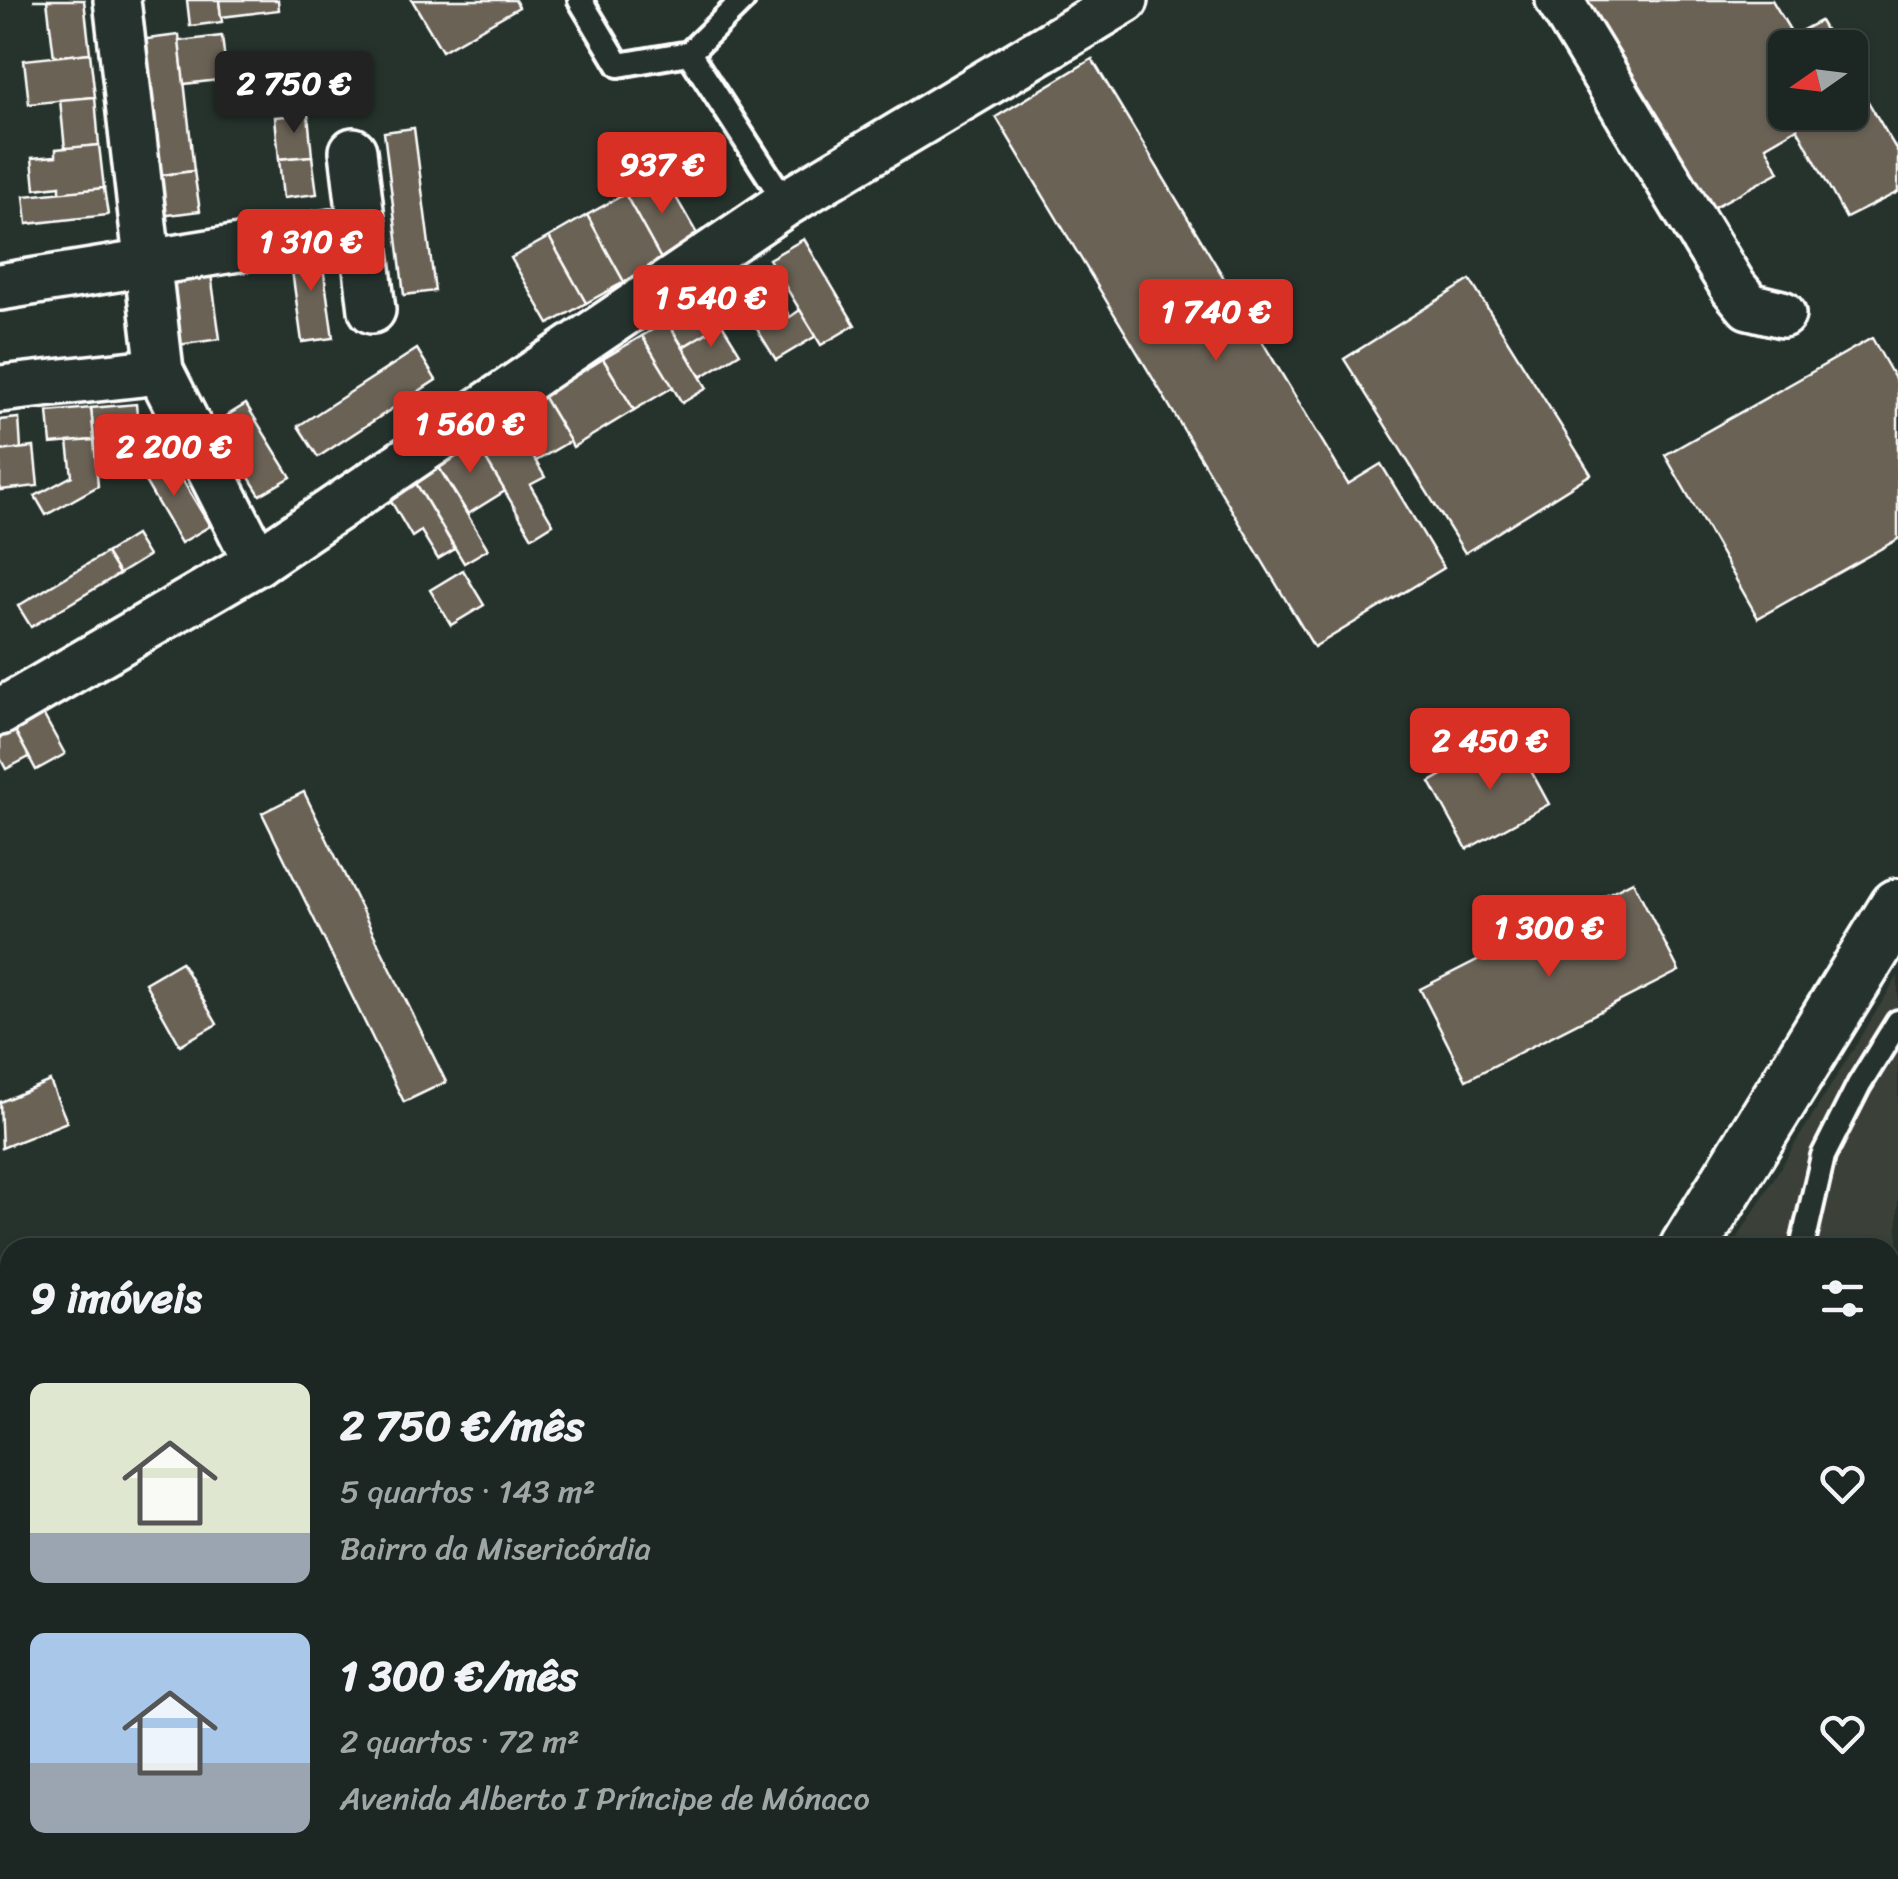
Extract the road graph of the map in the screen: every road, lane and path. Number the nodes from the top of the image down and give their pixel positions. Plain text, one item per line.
1 (117, 0) edge
2 (580, 0) edge
3 (742, 0) edge
4 (1125, 0) edge
5 (1560, 0) edge
6 (689, 53) junction
7 (353, 152) dead end
8 (786, 203) junction
9 (362, 228) junction
10 (147, 263) junction
11 (0, 287) edge
12 (372, 310) dead end
13 (1782, 314) dead end
14 (160, 371) junction
15 (0, 389) edge
16 (257, 562) junction
17 (0, 712) edge
18 (1898, 907) edge
19 (1898, 1022) edge
20 (1694, 1238) edge
21 (1805, 1238) edge

1 - 10 street
2 - 6 lane
3 - 6 lane
4 - 8 street
5 - 13 street
6 - 8 lane
7 - 9 street
8 - 16 street
9 - 10 street
9 - 12 street
10 - 11 street
10 - 14 street
14 - 15 street
14 - 16 street
16 - 17 street
18 - 20 main road
19 - 21 lane

